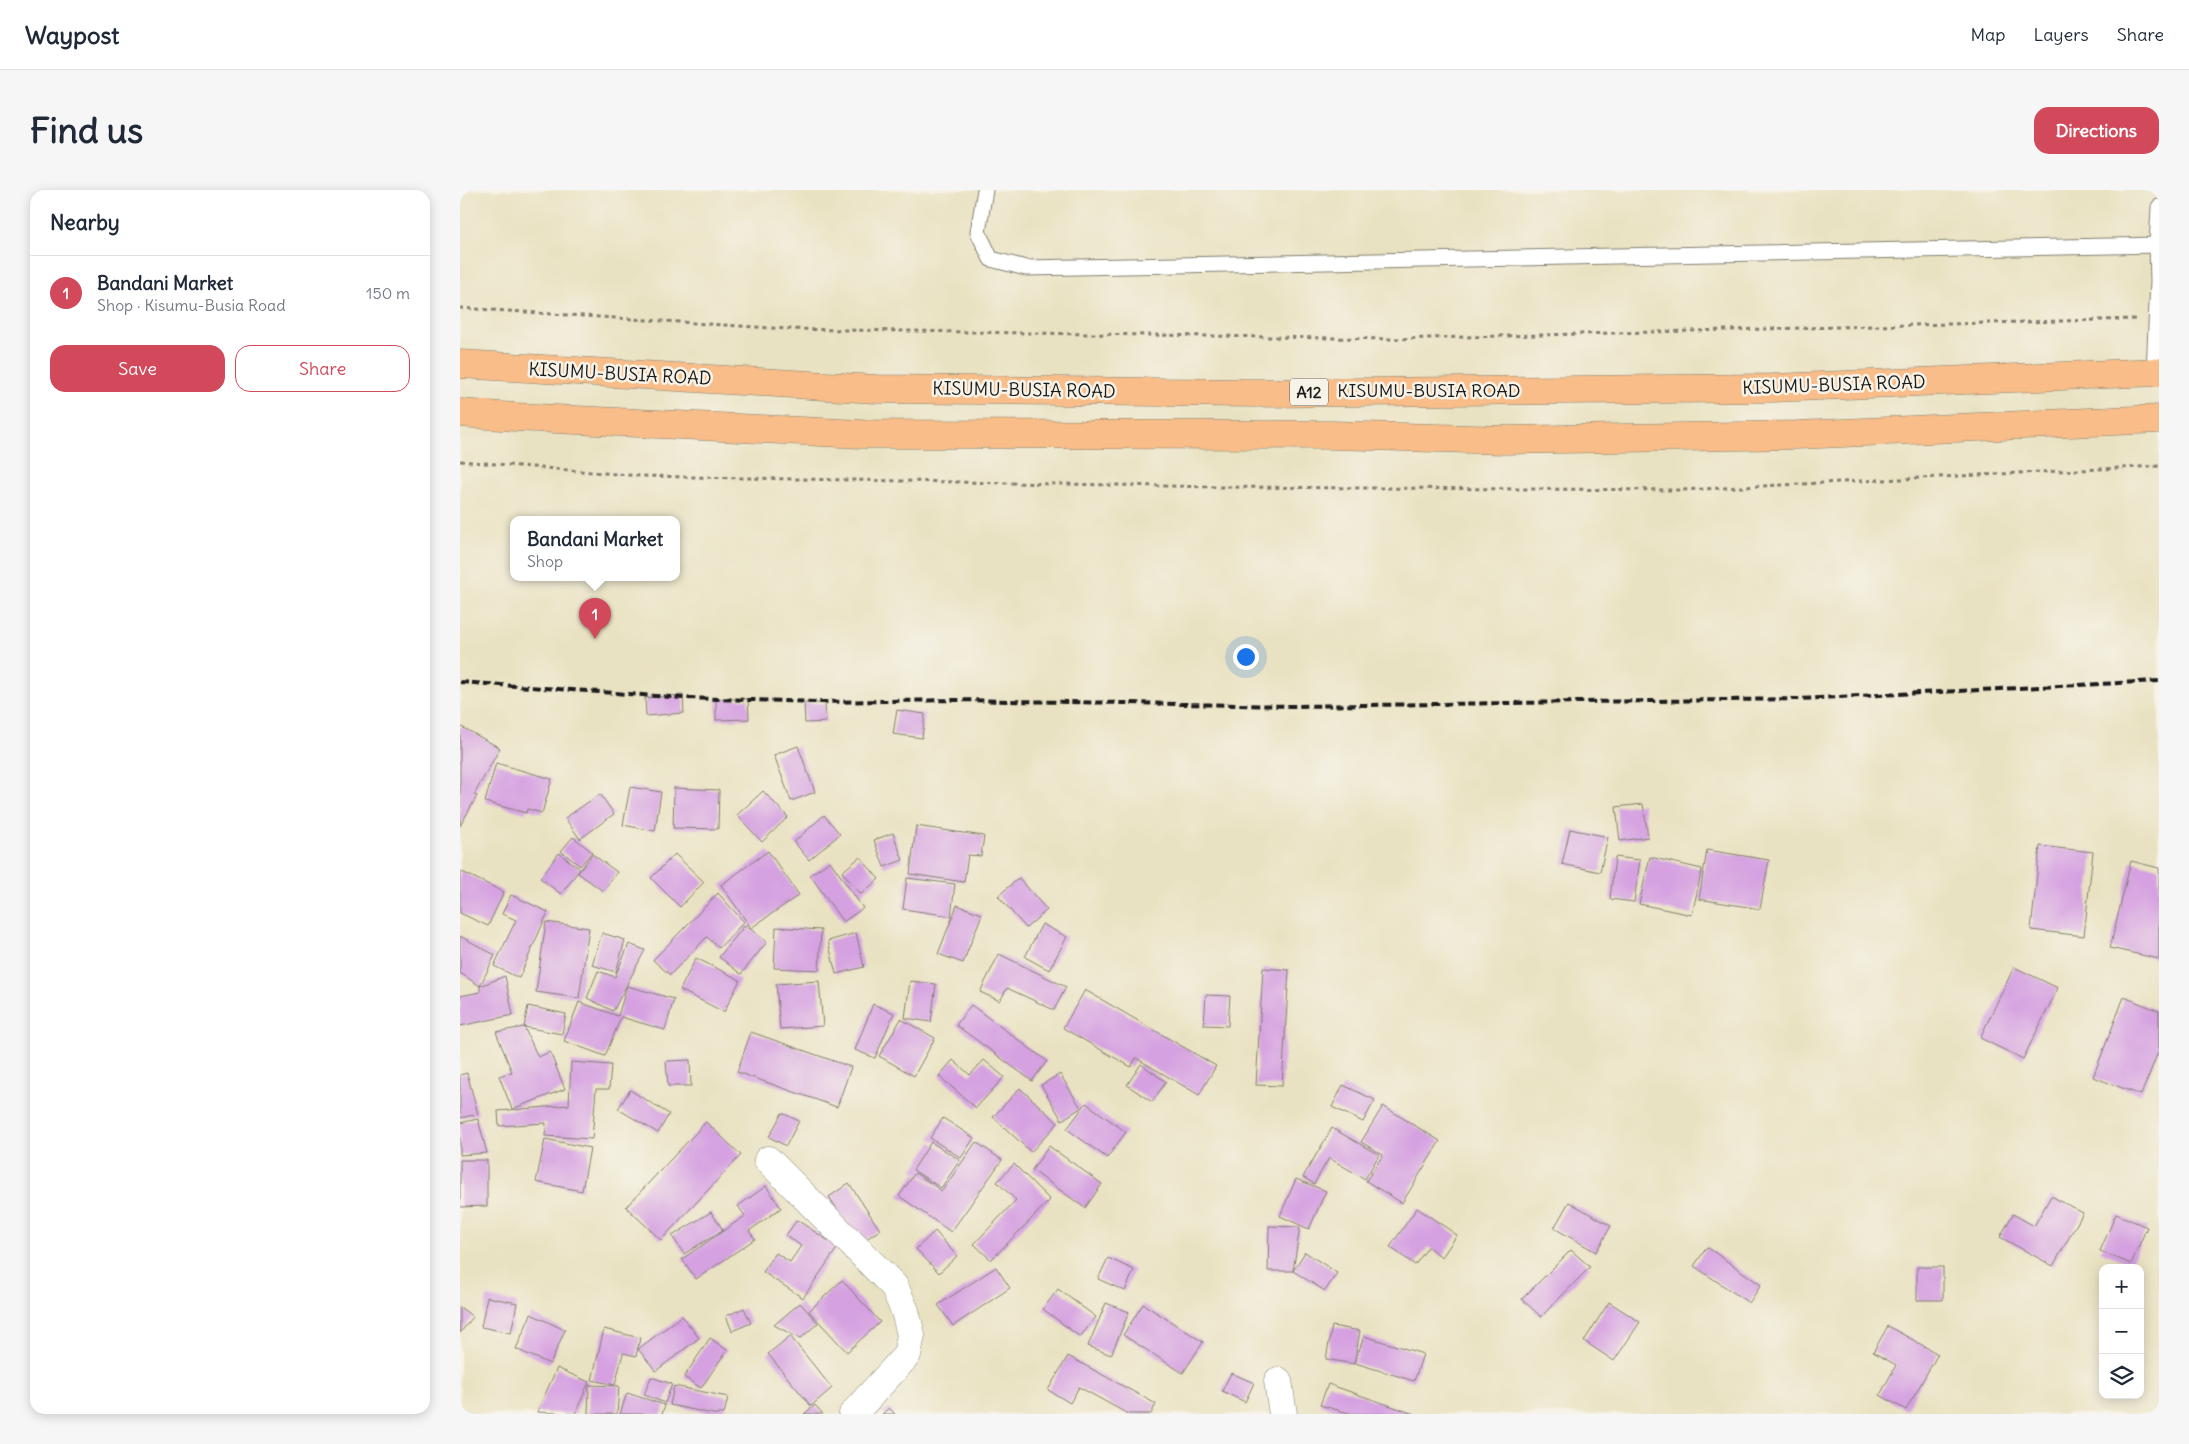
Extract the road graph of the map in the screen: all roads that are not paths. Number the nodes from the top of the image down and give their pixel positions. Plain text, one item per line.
1 (986, 190) edge
2 (2159, 207) edge
3 (2158, 245) edge
4 (460, 364) edge
5 (2156, 372) edge
6 (460, 413) edge
7 (2159, 419) edge
8 (768, 1160) dead end
9 (1278, 1381) dead end
10 (853, 1414) edge
11 (1284, 1414) edge

1 - 3 lane
2 - 3 lane
3 - 5 lane
4 - 5 highway, KISUMU-BUSIA ROAD / A12
6 - 7 highway
8 - 10 street
9 - 11 street

